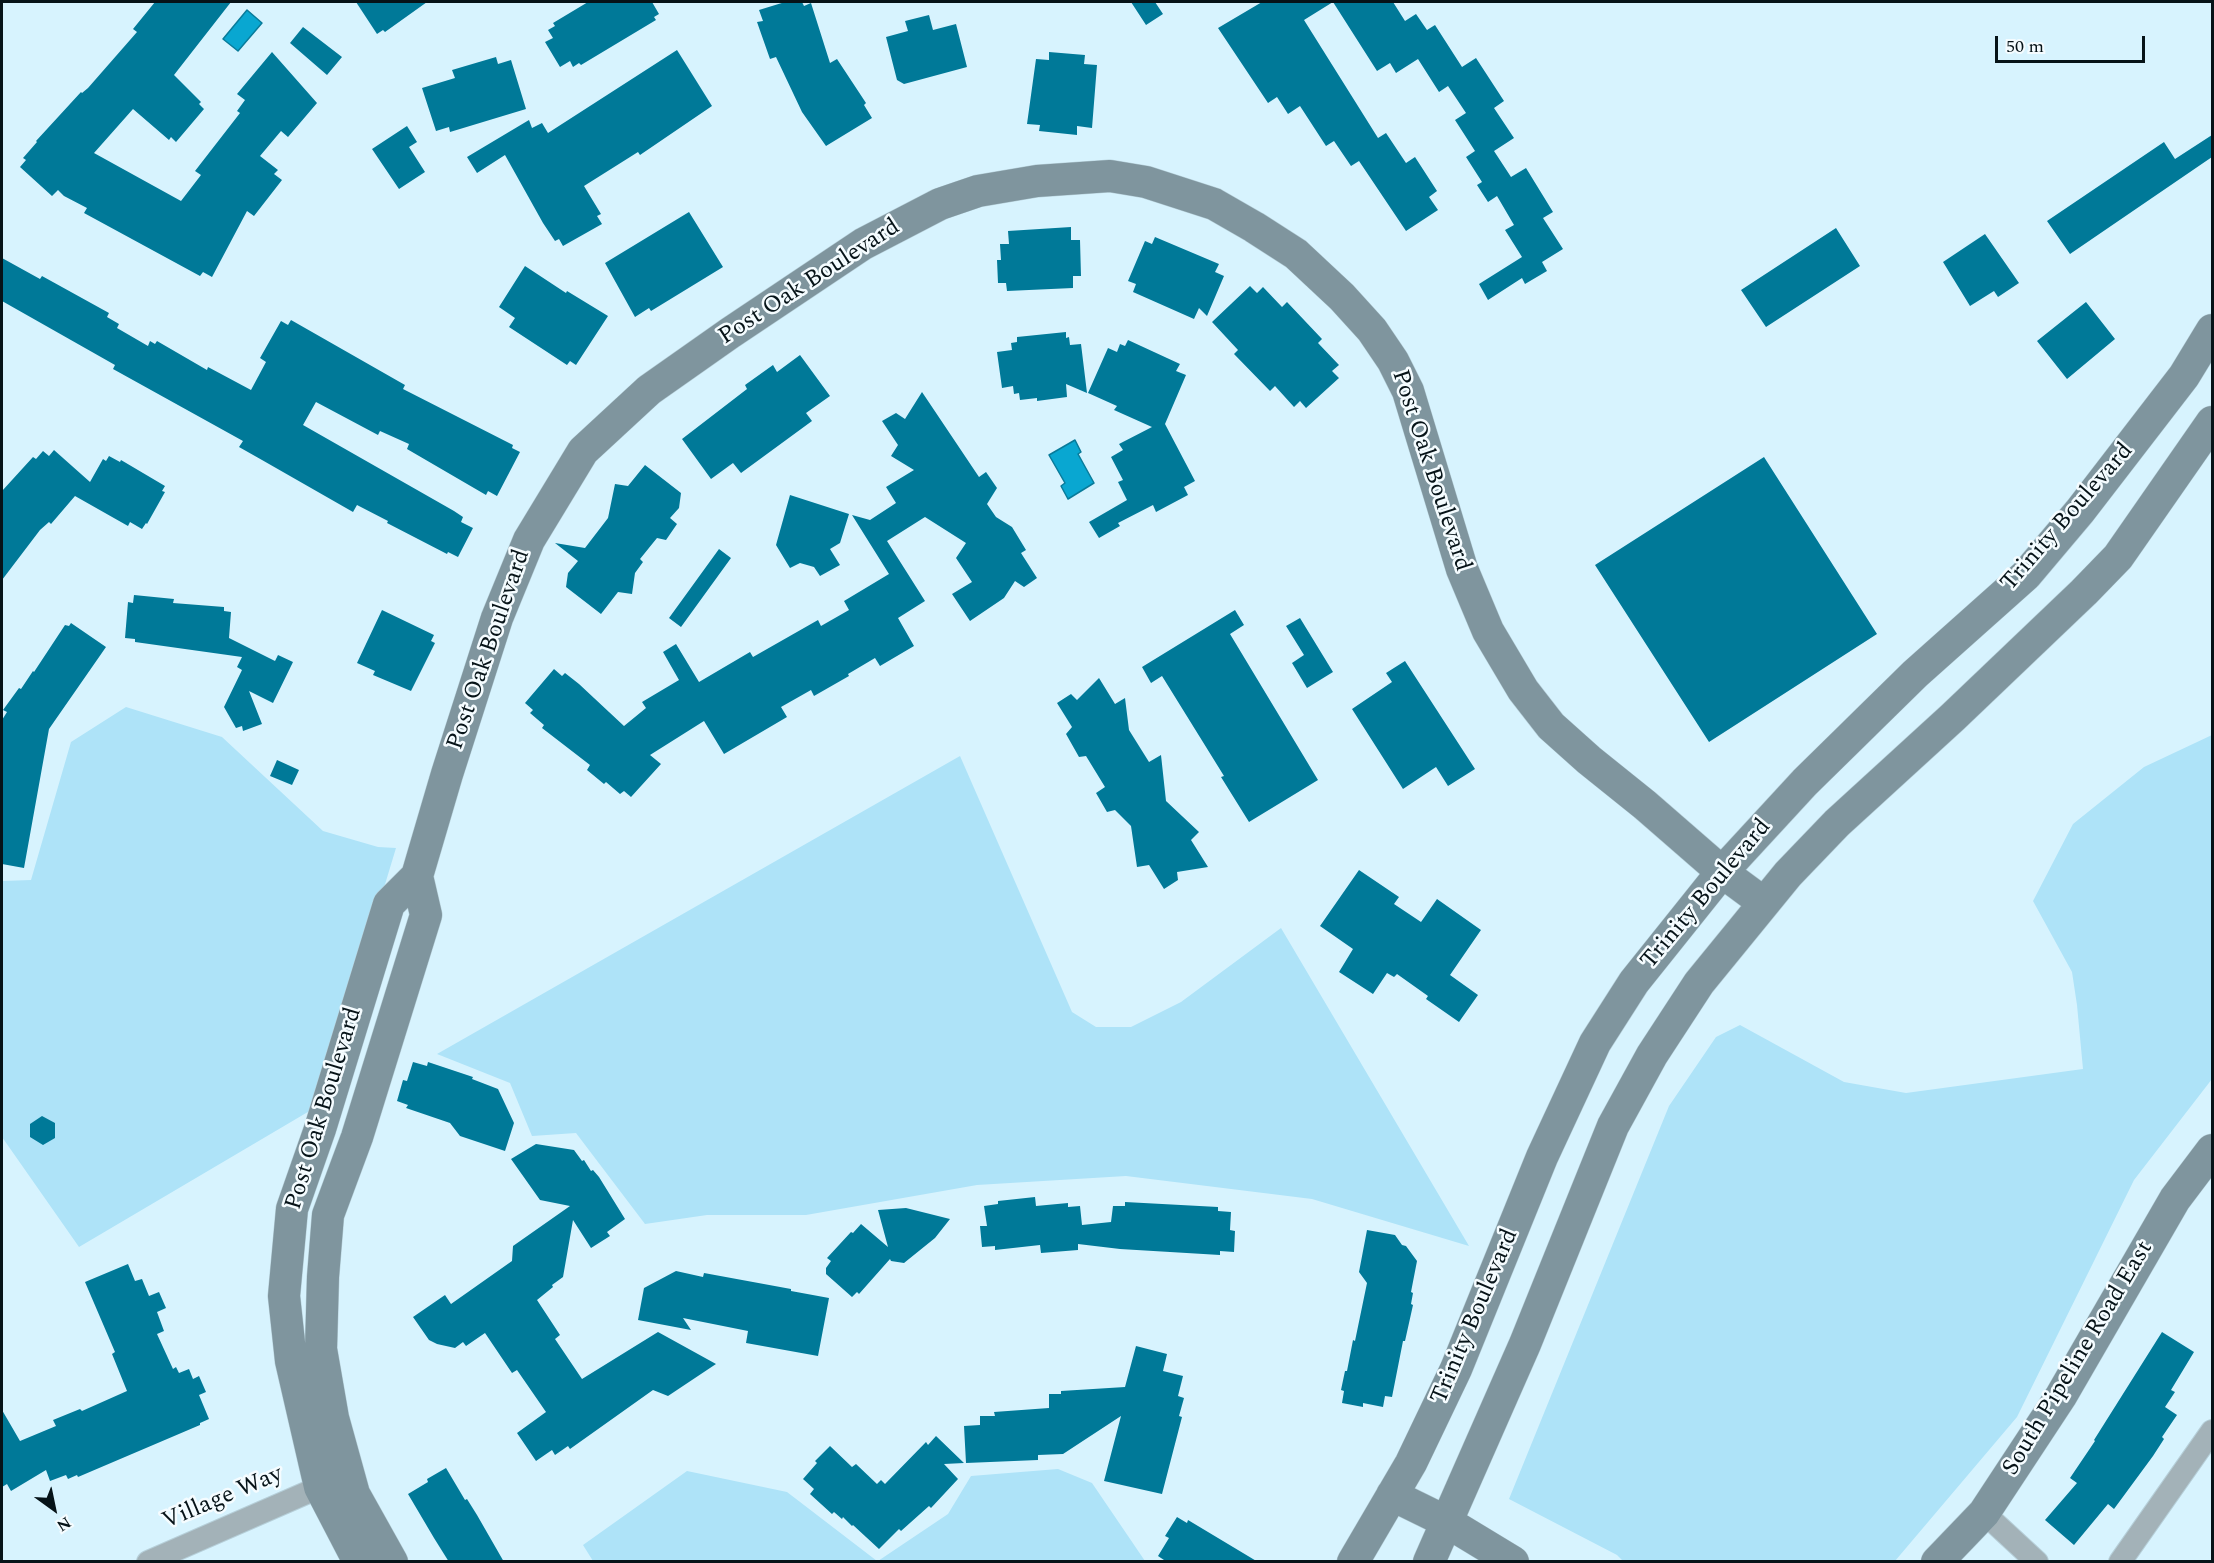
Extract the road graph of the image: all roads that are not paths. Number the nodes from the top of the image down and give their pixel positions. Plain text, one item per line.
1 (2212, 330) edge
2 (2212, 422) edge
3 (1722, 872) junction
4 (417, 876) junction
5 (1764, 903) junction
6 (2212, 1150) edge
7 (2210, 1433) edge
8 (348, 1471) junction
9 (320, 1487) junction
10 (1392, 1495) junction
11 (1984, 1513) junction
12 (1447, 1522) junction
13 (148, 1562) edge
14 (359, 1562) edge
15 (392, 1562) edge
16 (1353, 1562) edge
17 (1429, 1562) edge
18 (1514, 1562) edge
19 (1937, 1562) edge
20 (2037, 1562) edge
21 (2120, 1562) edge

1 - 3 street, Trinity Boulevard
2 - 5 street, Trinity Boulevard
3 - 4 street, Post Oak Boulevard
3 - 5 street, Post Oak Boulevard
3 - 10 street, Trinity Boulevard
4 - 8 street, Post Oak Boulevard
4 - 9 street, Post Oak Boulevard
5 - 12 street, Trinity Boulevard
6 - 11 street, South Pipeline Road East
7 - 21 street
8 - 9 street
8 - 15 street, Post Oak Boulevard
9 - 13 street, Village Way
9 - 14 street, Post Oak Boulevard
10 - 12 street
10 - 16 street, Trinity Boulevard
11 - 19 street, South Pipeline Road East
11 - 20 street
12 - 17 street, Trinity Boulevard
12 - 18 street

